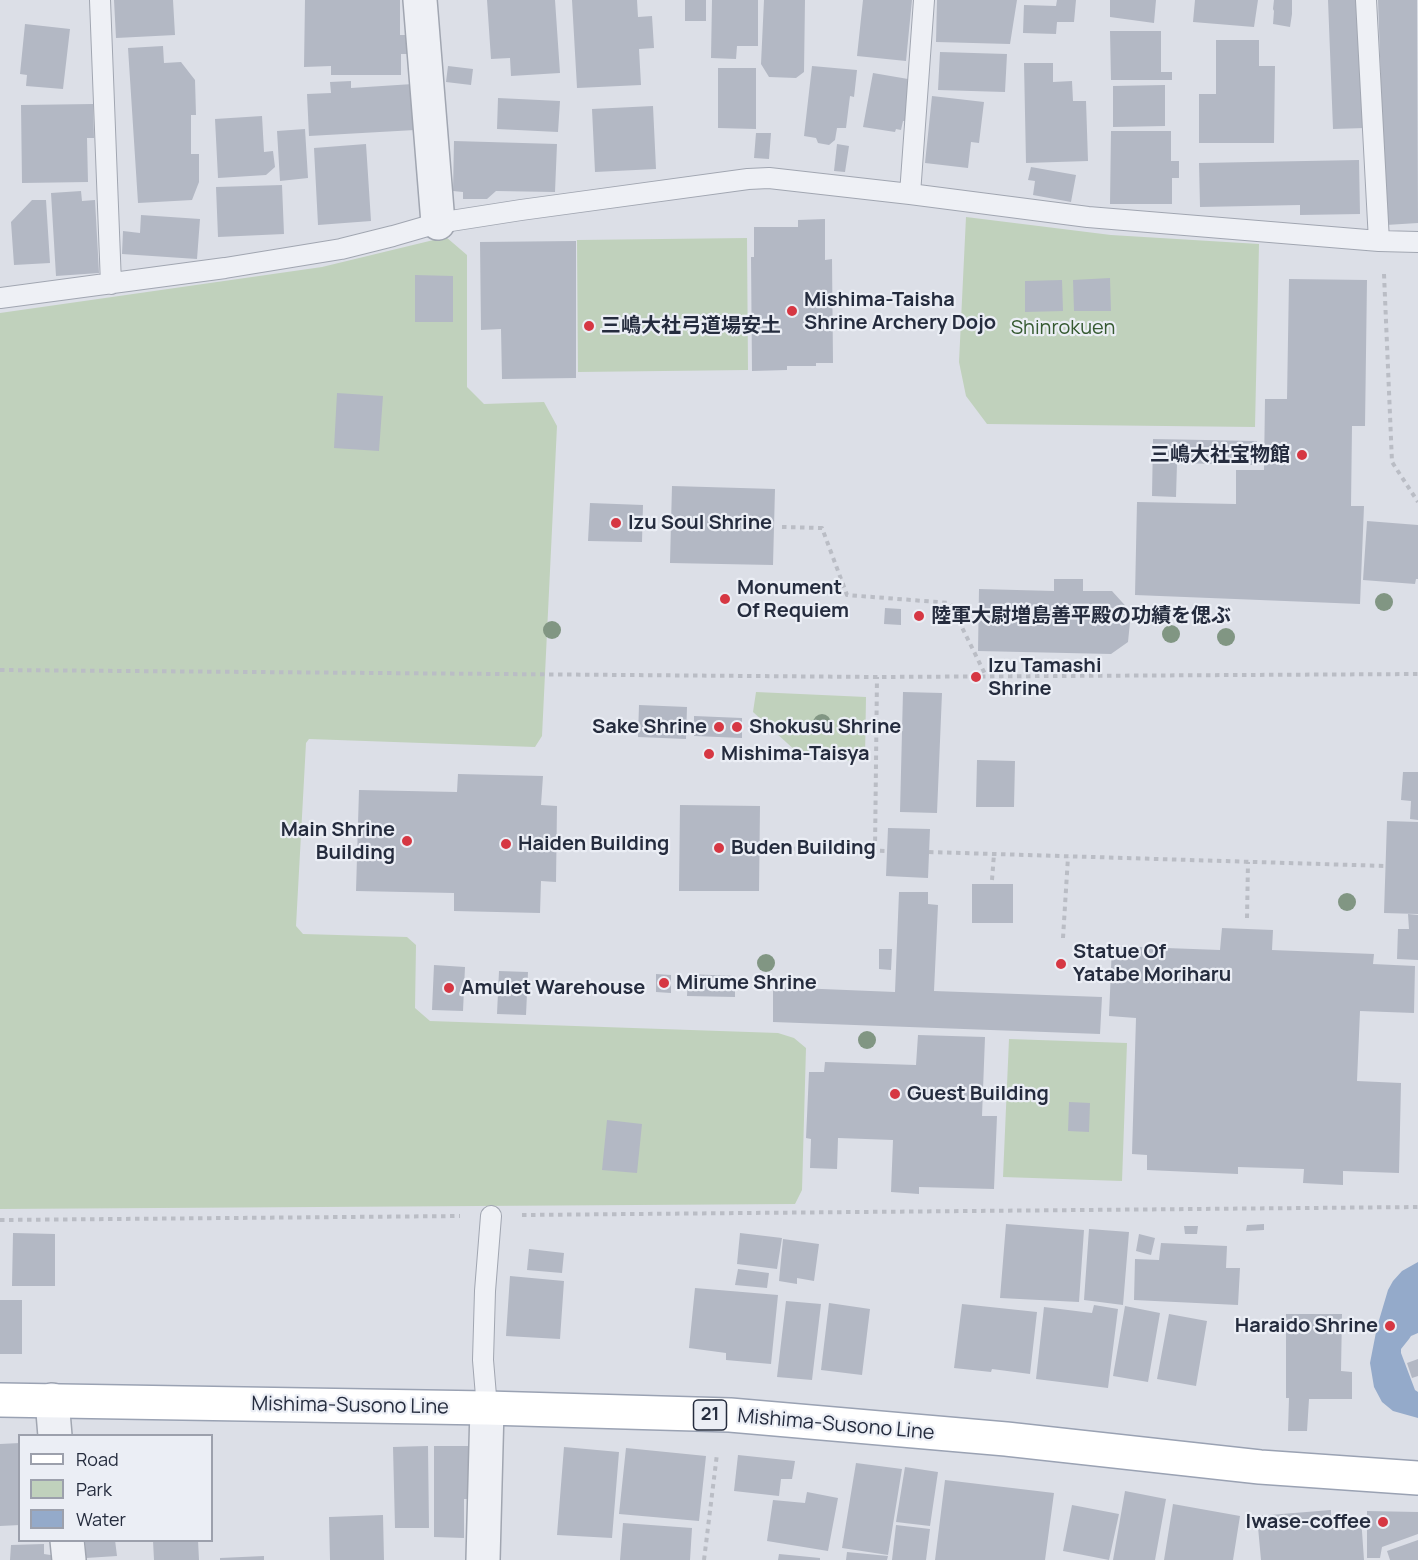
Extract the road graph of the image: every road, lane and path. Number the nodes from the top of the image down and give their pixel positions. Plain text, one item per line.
1 (100, 0) edge
2 (420, 0) edge
3 (924, 0) edge
4 (1366, 0) edge
5 (910, 194) junction
6 (438, 223) junction
7 (1381, 241) junction
8 (1418, 242) edge
9 (111, 284) junction
10 (0, 298) edge
11 (1418, 502) edge
12 (782, 527) dead end
13 (0, 670) edge
14 (1418, 674) edge
15 (986, 676) junction
16 (878, 677) junction
17 (564, 844) dead end
18 (665, 846) dead end
19 (763, 848) dead end
20 (874, 850) junction
21 (887, 851) dead end
22 (929, 852) dead end
23 (994, 854) junction
24 (1068, 857) junction
25 (1248, 862) junction
26 (1386, 866) dead end
27 (992, 880) dead end
28 (1247, 918) dead end
29 (1063, 938) dead end
30 (1418, 1207) edge
31 (491, 1216) junction
32 (0, 1220) edge
33 (0, 1400) edge
34 (52, 1400) junction
35 (487, 1408) junction
36 (722, 1415) junction
37 (56, 1434) edge
38 (1418, 1478) edge
39 (67, 1542) edge
40 (69, 1560) edge
41 (483, 1560) edge
42 (704, 1560) edge

1 - 9 lane
2 - 6 street
3 - 5 lane
4 - 7 lane
5 - 6 lane
5 - 7 lane
6 - 9 lane
7 - 8 lane
7 - 11 path
9 - 10 lane
12 - 15 path
13 - 16 path
14 - 15 path
15 - 16 path
16 - 20 path
17 - 18 path
19 - 20 path
20 - 21 path
22 - 23 path
23 - 24 path
23 - 27 path
24 - 25 path
24 - 29 path
25 - 26 path
25 - 28 path
30 - 31 path
31 - 32 path
31 - 35 lane
33 - 34 main road, Mishima-Susono Line / 21
34 - 35 main road, Mishima-Susono Line / 21
34 - 37 street
35 - 36 main road, Mishima-Susono Line / 21
35 - 41 street
36 - 38 main road, Mishima-Susono Line / 21
36 - 42 path
39 - 40 street

